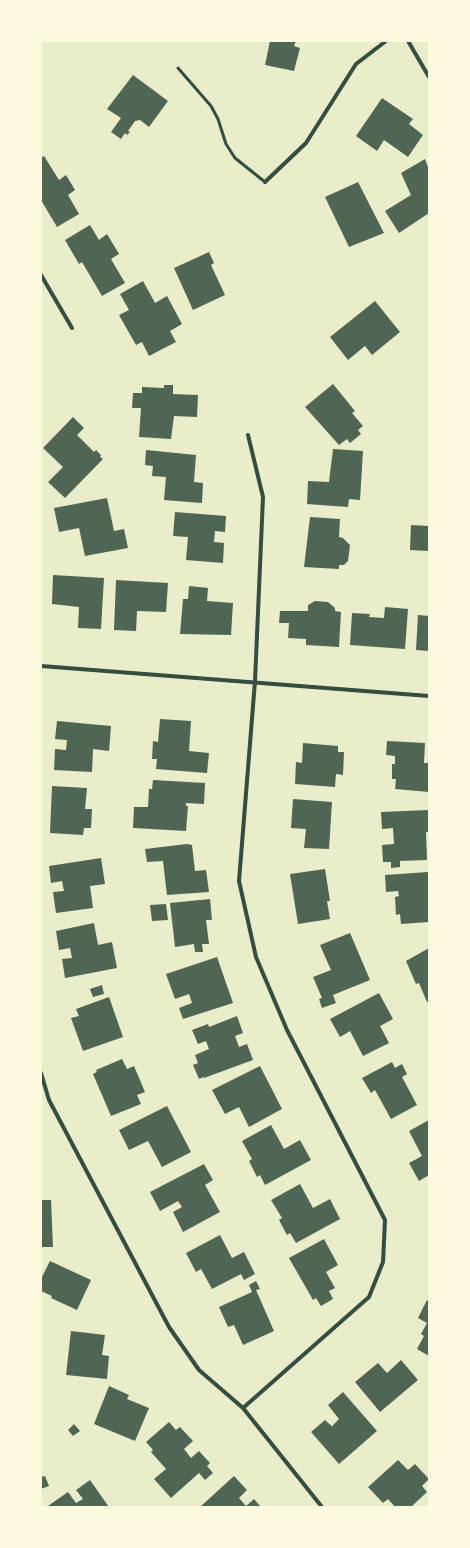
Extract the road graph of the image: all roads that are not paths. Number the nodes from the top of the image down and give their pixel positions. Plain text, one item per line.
1 (386, 41) edge
2 (408, 41) edge
3 (178, 68) dead end
4 (429, 77) edge
5 (265, 182) joint
6 (41, 275) edge
7 (72, 328) dead end
8 (248, 435) dead end
9 (41, 666) edge
10 (256, 682) junction
11 (429, 696) edge
12 (41, 1073) edge
13 (243, 1408) junction
14 (322, 1507) edge

1 - 5 street
2 - 4 street
3 - 5 lane
6 - 7 street
8 - 10 street
9 - 10 street
10 - 11 street
10 - 13 street
12 - 13 street
13 - 14 street

